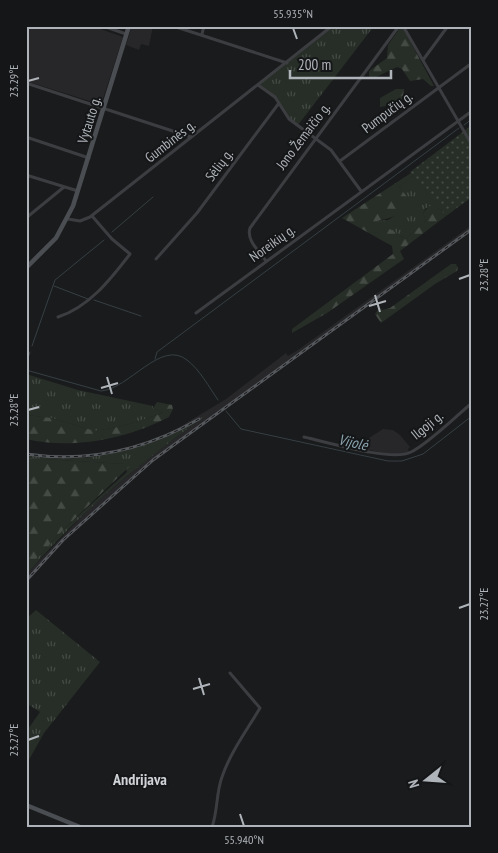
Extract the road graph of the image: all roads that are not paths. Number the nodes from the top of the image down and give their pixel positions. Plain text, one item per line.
1 (103, 26) edge
2 (129, 26) edge
3 (172, 26) edge
4 (204, 26) edge
5 (332, 26) edge
6 (399, 26) edge
7 (403, 26) edge
8 (448, 26) edge
9 (127, 34) junction
10 (202, 34) junction
11 (423, 60) junction
12 (287, 63) junction
13 (472, 64) edge
14 (26, 83) edge
15 (258, 85) junction
16 (438, 88) junction
17 (279, 103) junction
18 (104, 109) junction
19 (472, 111) edge
20 (458, 122) junction
21 (26, 137) edge
22 (191, 138) junction
23 (316, 139) junction
24 (472, 145) edge
25 (89, 158) junction
26 (340, 161) junction
27 (26, 175) edge
28 (65, 187) junction
29 (78, 192) junction
30 (361, 192) junction
31 (92, 216) junction
32 (26, 218) edge
33 (68, 219) junction
34 (156, 259) dead end
35 (266, 261) junction
36 (26, 268) edge
37 (196, 313) dead end
38 (58, 318) dead end
39 (472, 403) edge
40 (304, 437) dead end
41 (230, 673) dead end
42 (26, 805) edge
43 (80, 827) edge
44 (212, 827) edge

1 - 9 street
2 - 9 main road, Vytauto g.
3 - 10 street
4 - 10 street
5 - 12 street, Gumbinės g.
6 - 23 street, Jono Žemaičio g.
7 - 11 street
8 - 11 street
9 - 18 main road, Vytauto g.
10 - 12 street
11 - 16 street
12 - 15 street, Gumbinės g.
13 - 16 street, Pumpučių g.
14 - 18 street
15 - 17 street
15 - 22 street, Gumbinės g.
16 - 20 street
16 - 26 street, Pumpučių g.
17 - 23 street
17 - 34 street, Sėlių g.
18 - 22 street
18 - 25 main road, Vytauto g.
19 - 20 street, Noreikių g.
20 - 24 street
20 - 30 street, Noreikių g.
21 - 25 street
22 - 31 street, Gumbinės g.
23 - 26 street
23 - 35 street, Jono Žemaičio g.
25 - 29 main road, Vytauto g.
26 - 30 street
27 - 28 street
28 - 29 street
28 - 32 street
29 - 33 main road, Vytauto g.
30 - 35 street, Noreikių g.
31 - 33 street
31 - 38 street
33 - 36 main road
35 - 37 street, Noreikių g.
39 - 40 street, Ilgoji g.
41 - 44 street
42 - 43 main road

